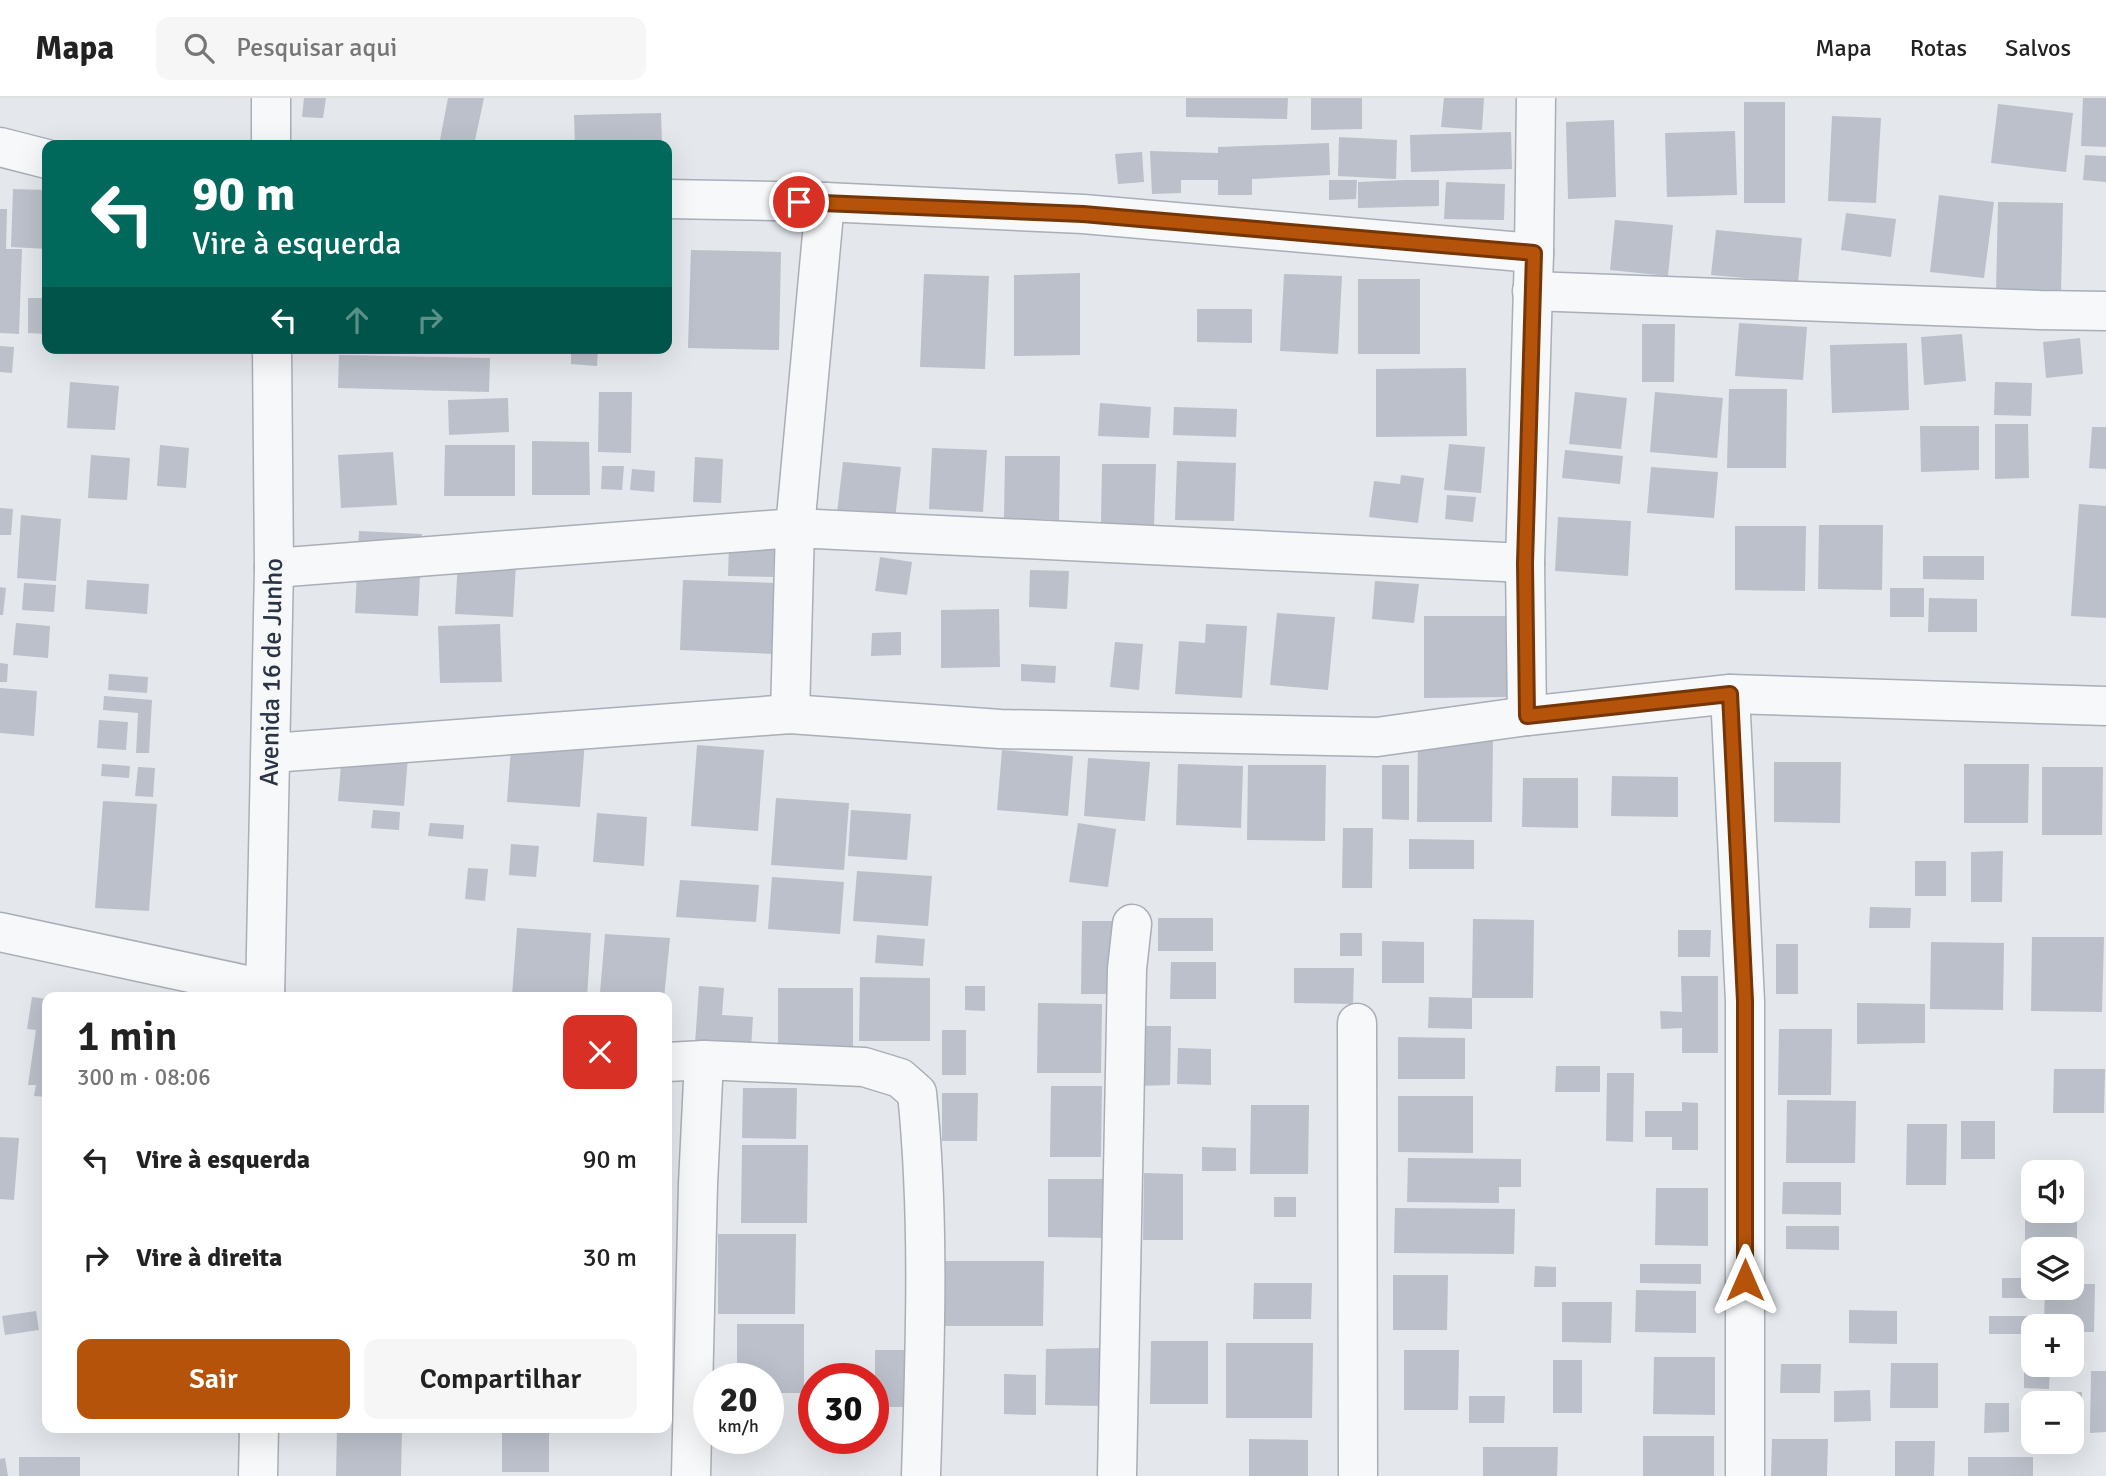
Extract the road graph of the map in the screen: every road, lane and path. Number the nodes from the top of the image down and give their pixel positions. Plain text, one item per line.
1 (271, 98) edge
2 (1536, 98) edge
3 (271, 140) edge
4 (0, 147) edge
5 (42, 158) edge
6 (672, 199) edge
7 (825, 202) junction
8 (1534, 253) junction
9 (1532, 291) junction
10 (2106, 311) edge
11 (272, 354) edge
12 (795, 528) junction
13 (1525, 563) junction
14 (274, 568) junction
15 (1730, 694) junction
16 (2106, 706) edge
17 (790, 714) junction
18 (1527, 716) junction
19 (272, 753) junction
20 (1132, 924) dead end
21 (0, 932) edge
22 (261, 992) edge
23 (265, 992) edge
24 (1357, 1023) dead end
25 (704, 1060) junction
26 (672, 1062) edge
27 (259, 1433) edge
28 (258, 1476) edge
29 (691, 1476) edge
30 (921, 1476) edge
31 (1116, 1476) edge
32 (1358, 1476) edge
33 (1745, 1476) edge

1 - 3 street
2 - 8 street
4 - 5 street
6 - 7 street
7 - 8 street
7 - 12 street
8 - 9 street
9 - 10 street
9 - 13 street
11 - 14 street, Avenida 16 de Junho
12 - 13 street
12 - 14 street
12 - 17 street
13 - 18 street
14 - 19 street, Avenida 16 de Junho
15 - 16 street
15 - 18 street
15 - 33 street
17 - 18 street
17 - 19 street
19 - 23 street, Avenida 16 de Junho
20 - 31 street
21 - 22 street
24 - 32 street
25 - 26 street
25 - 29 street
25 - 30 street
27 - 28 street

